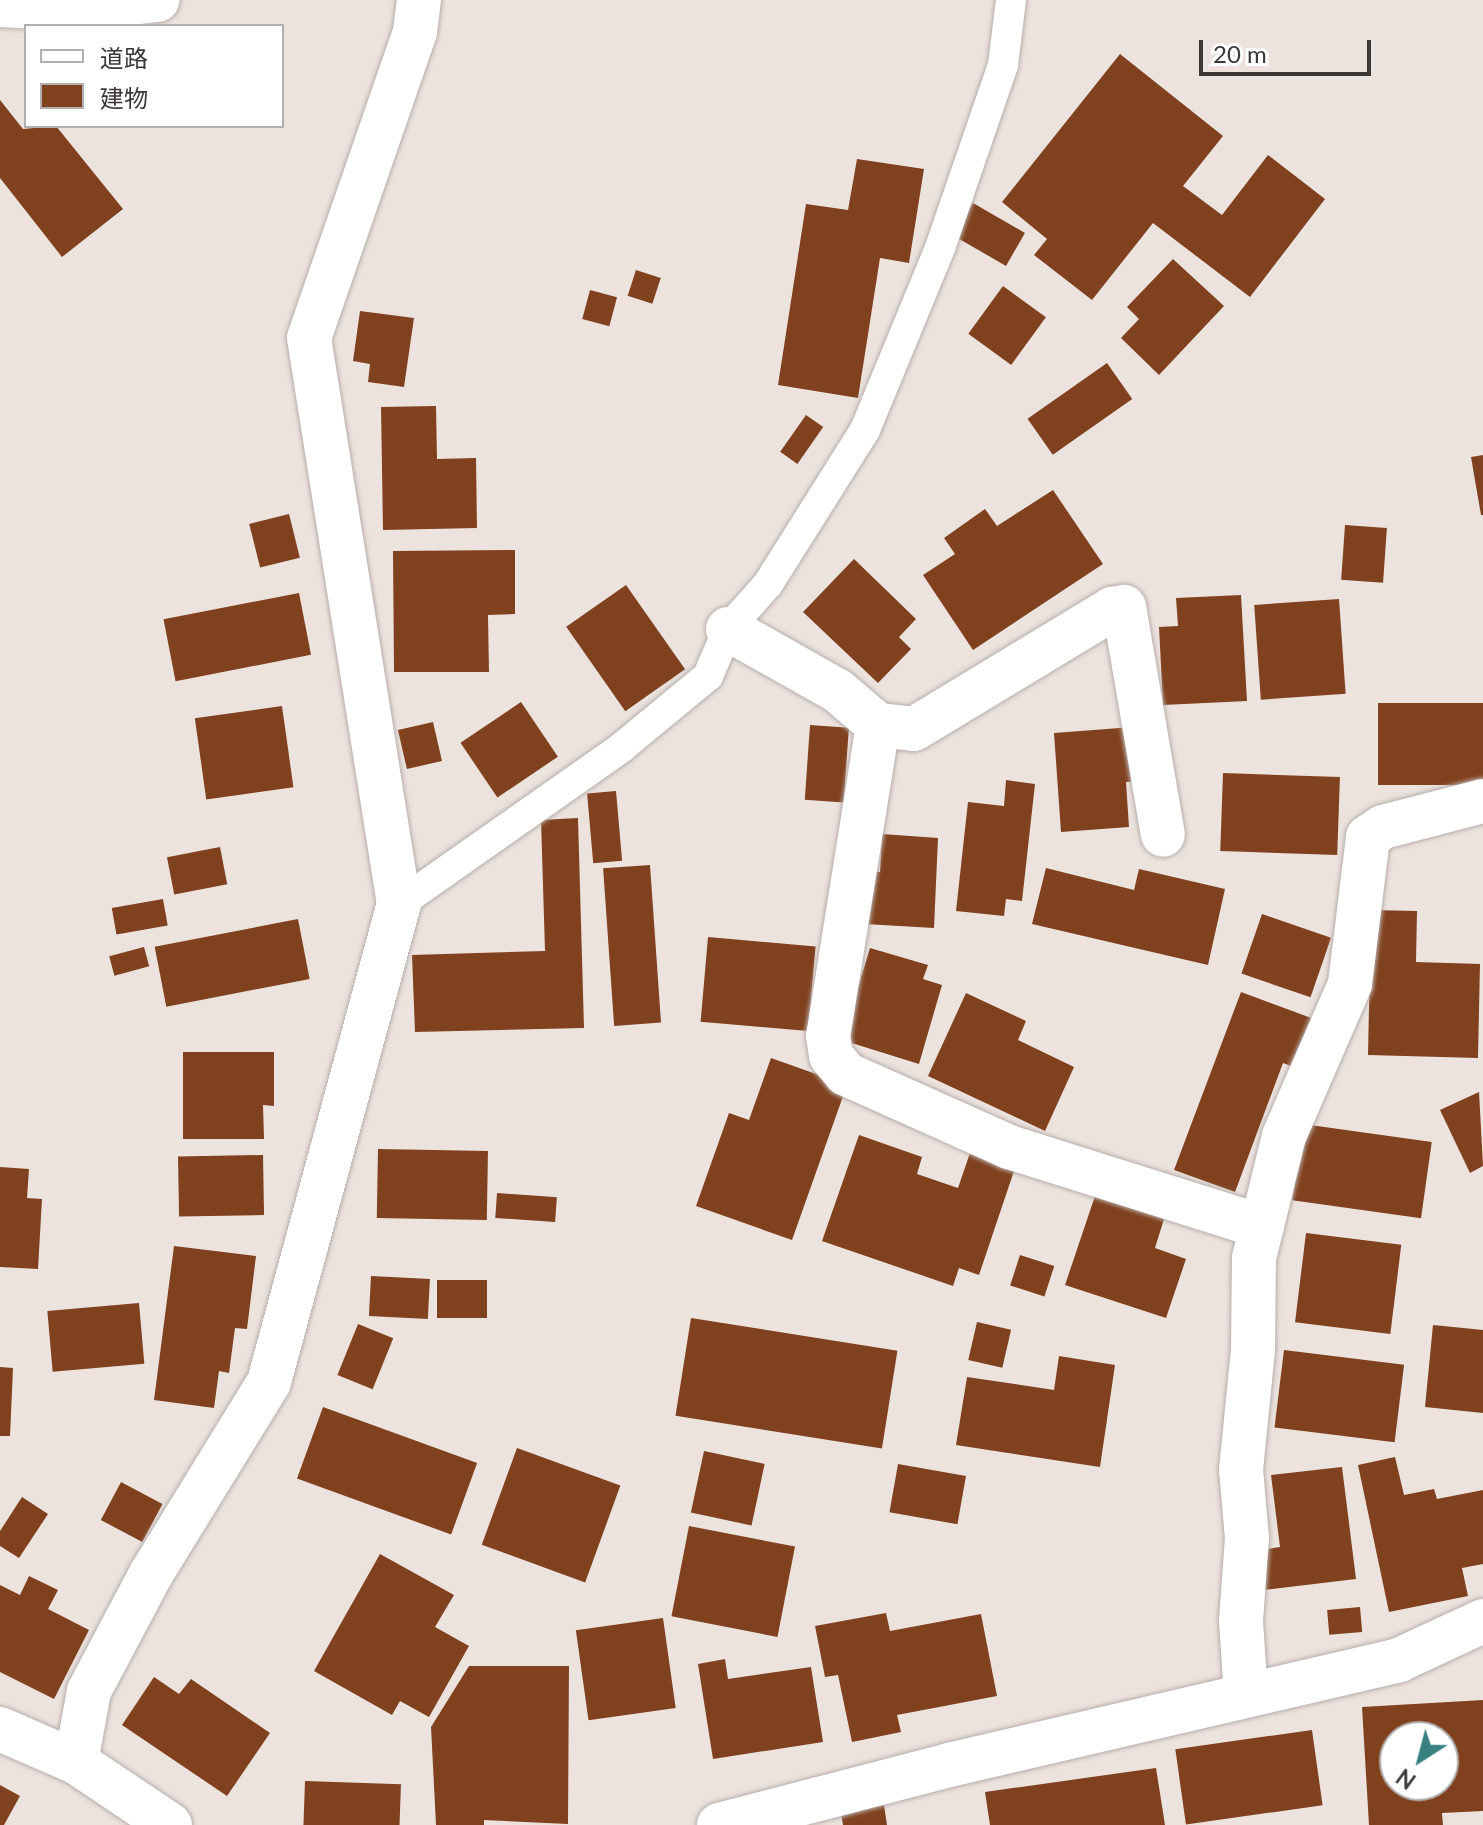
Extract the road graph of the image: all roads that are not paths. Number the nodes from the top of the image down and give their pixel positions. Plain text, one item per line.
1 (157, 0) edge
2 (419, 0) edge
3 (1011, 0) edge
4 (0, 5) edge
5 (728, 629) junction
6 (878, 725) junction
7 (1483, 801) edge
8 (1163, 835) dead end
9 (399, 904) junction
10 (1262, 1227) junction
11 (1483, 1621) edge
12 (1246, 1695) junction
13 (0, 1729) edge
14 (76, 1762) junction
15 (157, 1821) edge
16 (719, 1825) edge

1 - 4 street
2 - 9 street
3 - 5 lane
5 - 6 street
5 - 9 lane
6 - 8 street
6 - 10 street
7 - 10 street
9 - 14 street
10 - 12 street
11 - 12 street
12 - 16 street
13 - 14 street
14 - 15 street

